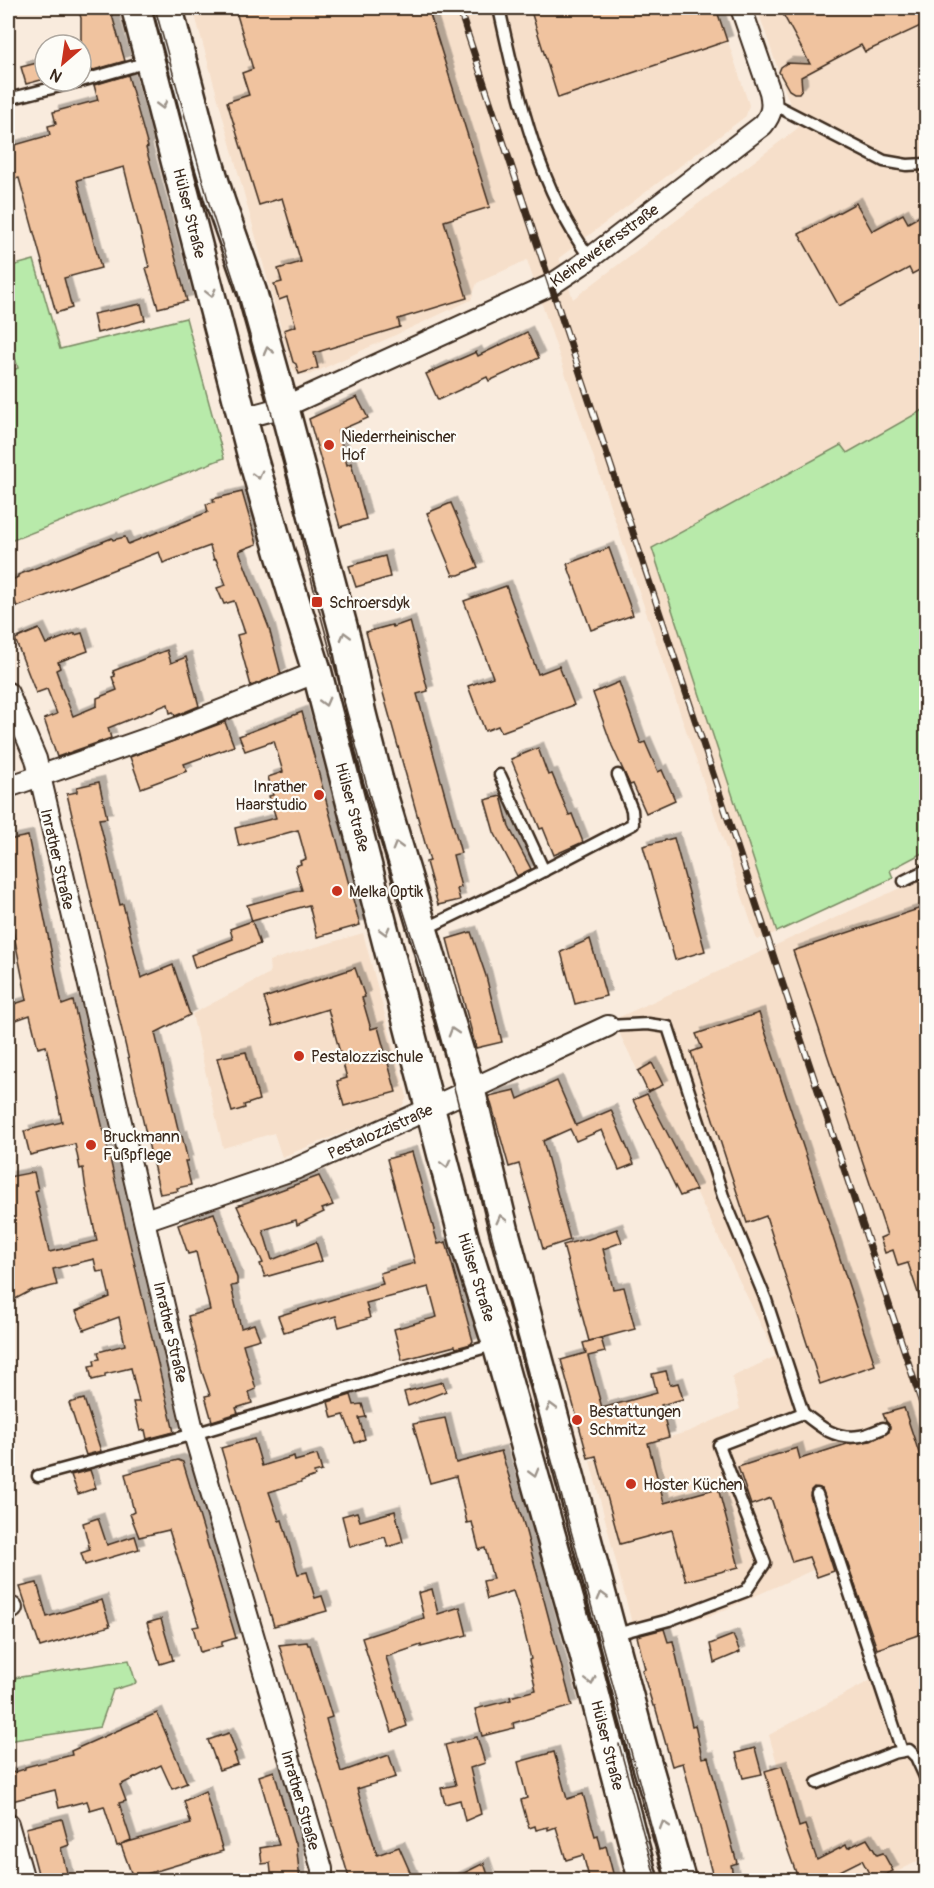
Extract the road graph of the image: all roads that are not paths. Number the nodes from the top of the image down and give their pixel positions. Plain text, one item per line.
1 (136, 8) edge
2 (168, 8) edge
3 (499, 8) edge
4 (741, 8) edge
5 (151, 62) junction
6 (93, 78) edge
7 (33, 93) edge
8 (8, 99) edge
9 (773, 104) junction
10 (927, 164) edge
11 (590, 258) junction
12 (284, 407) junction
13 (243, 418) junction
14 (317, 672) junction
15 (8, 693) edge
16 (500, 775) dead end
17 (618, 775) dead end
18 (39, 778) junction
19 (8, 788) edge
20 (927, 870) edge
21 (544, 871) junction
22 (904, 881) dead end
23 (422, 930) junction
24 (608, 1026) joint
25 (470, 1088) junction
26 (432, 1108) junction
27 (145, 1220) junction
28 (497, 1344) junction
29 (803, 1413) junction
30 (883, 1428) dead end
31 (194, 1434) junction
32 (39, 1476) dead end
33 (818, 1494) dead end
34 (612, 1635) junction
35 (902, 1751) junction
36 (927, 1779) edge
37 (818, 1783) dead end
38 (8, 1824) edge
39 (24, 1881) edge
40 (322, 1881) edge
41 (643, 1881) edge
42 (681, 1881) edge

1 - 5 street, Hülser Straße
12 -> 2 street, Hülser Straße
3 - 11 lane
4 - 9 street
5 - 6 lane
5 -> 13 street, Hülser Straße
7 - 8 lane
9 - 10 lane
9 - 11 street, Kleinewefersstraße
11 - 12 street, Kleinewefersstraße
12 - 13 street
23 -> 12 street, Hülser Straße
13 -> 14 street, Hülser Straße
14 - 18 street
14 -> 26 street, Hülser Straße
15 - 18 street, Inrather Straße
16 - 21 lane
17 - 21 lane
18 - 19 street
18 - 27 street, Inrather Straße
20 - 22 lane
21 - 23 lane
25 -> 23 street, Hülser Straße
24 - 25 street, Pestalozzistraße
24 - 29 lane
25 - 26 street, Pestalozzistraße
34 -> 25 street, Hülser Straße
26 - 27 street, Pestalozzistraße
26 -> 28 street, Hülser Straße
27 - 31 street, Inrather Straße
28 - 31 lane
28 -> 41 street, Hülser Straße
29 - 30 lane
29 - 34 lane
31 - 32 lane
31 - 40 street, Inrather Straße
33 - 35 lane
42 -> 34 street, Hülser Straße
35 - 36 lane
35 - 37 lane
38 - 39 street

